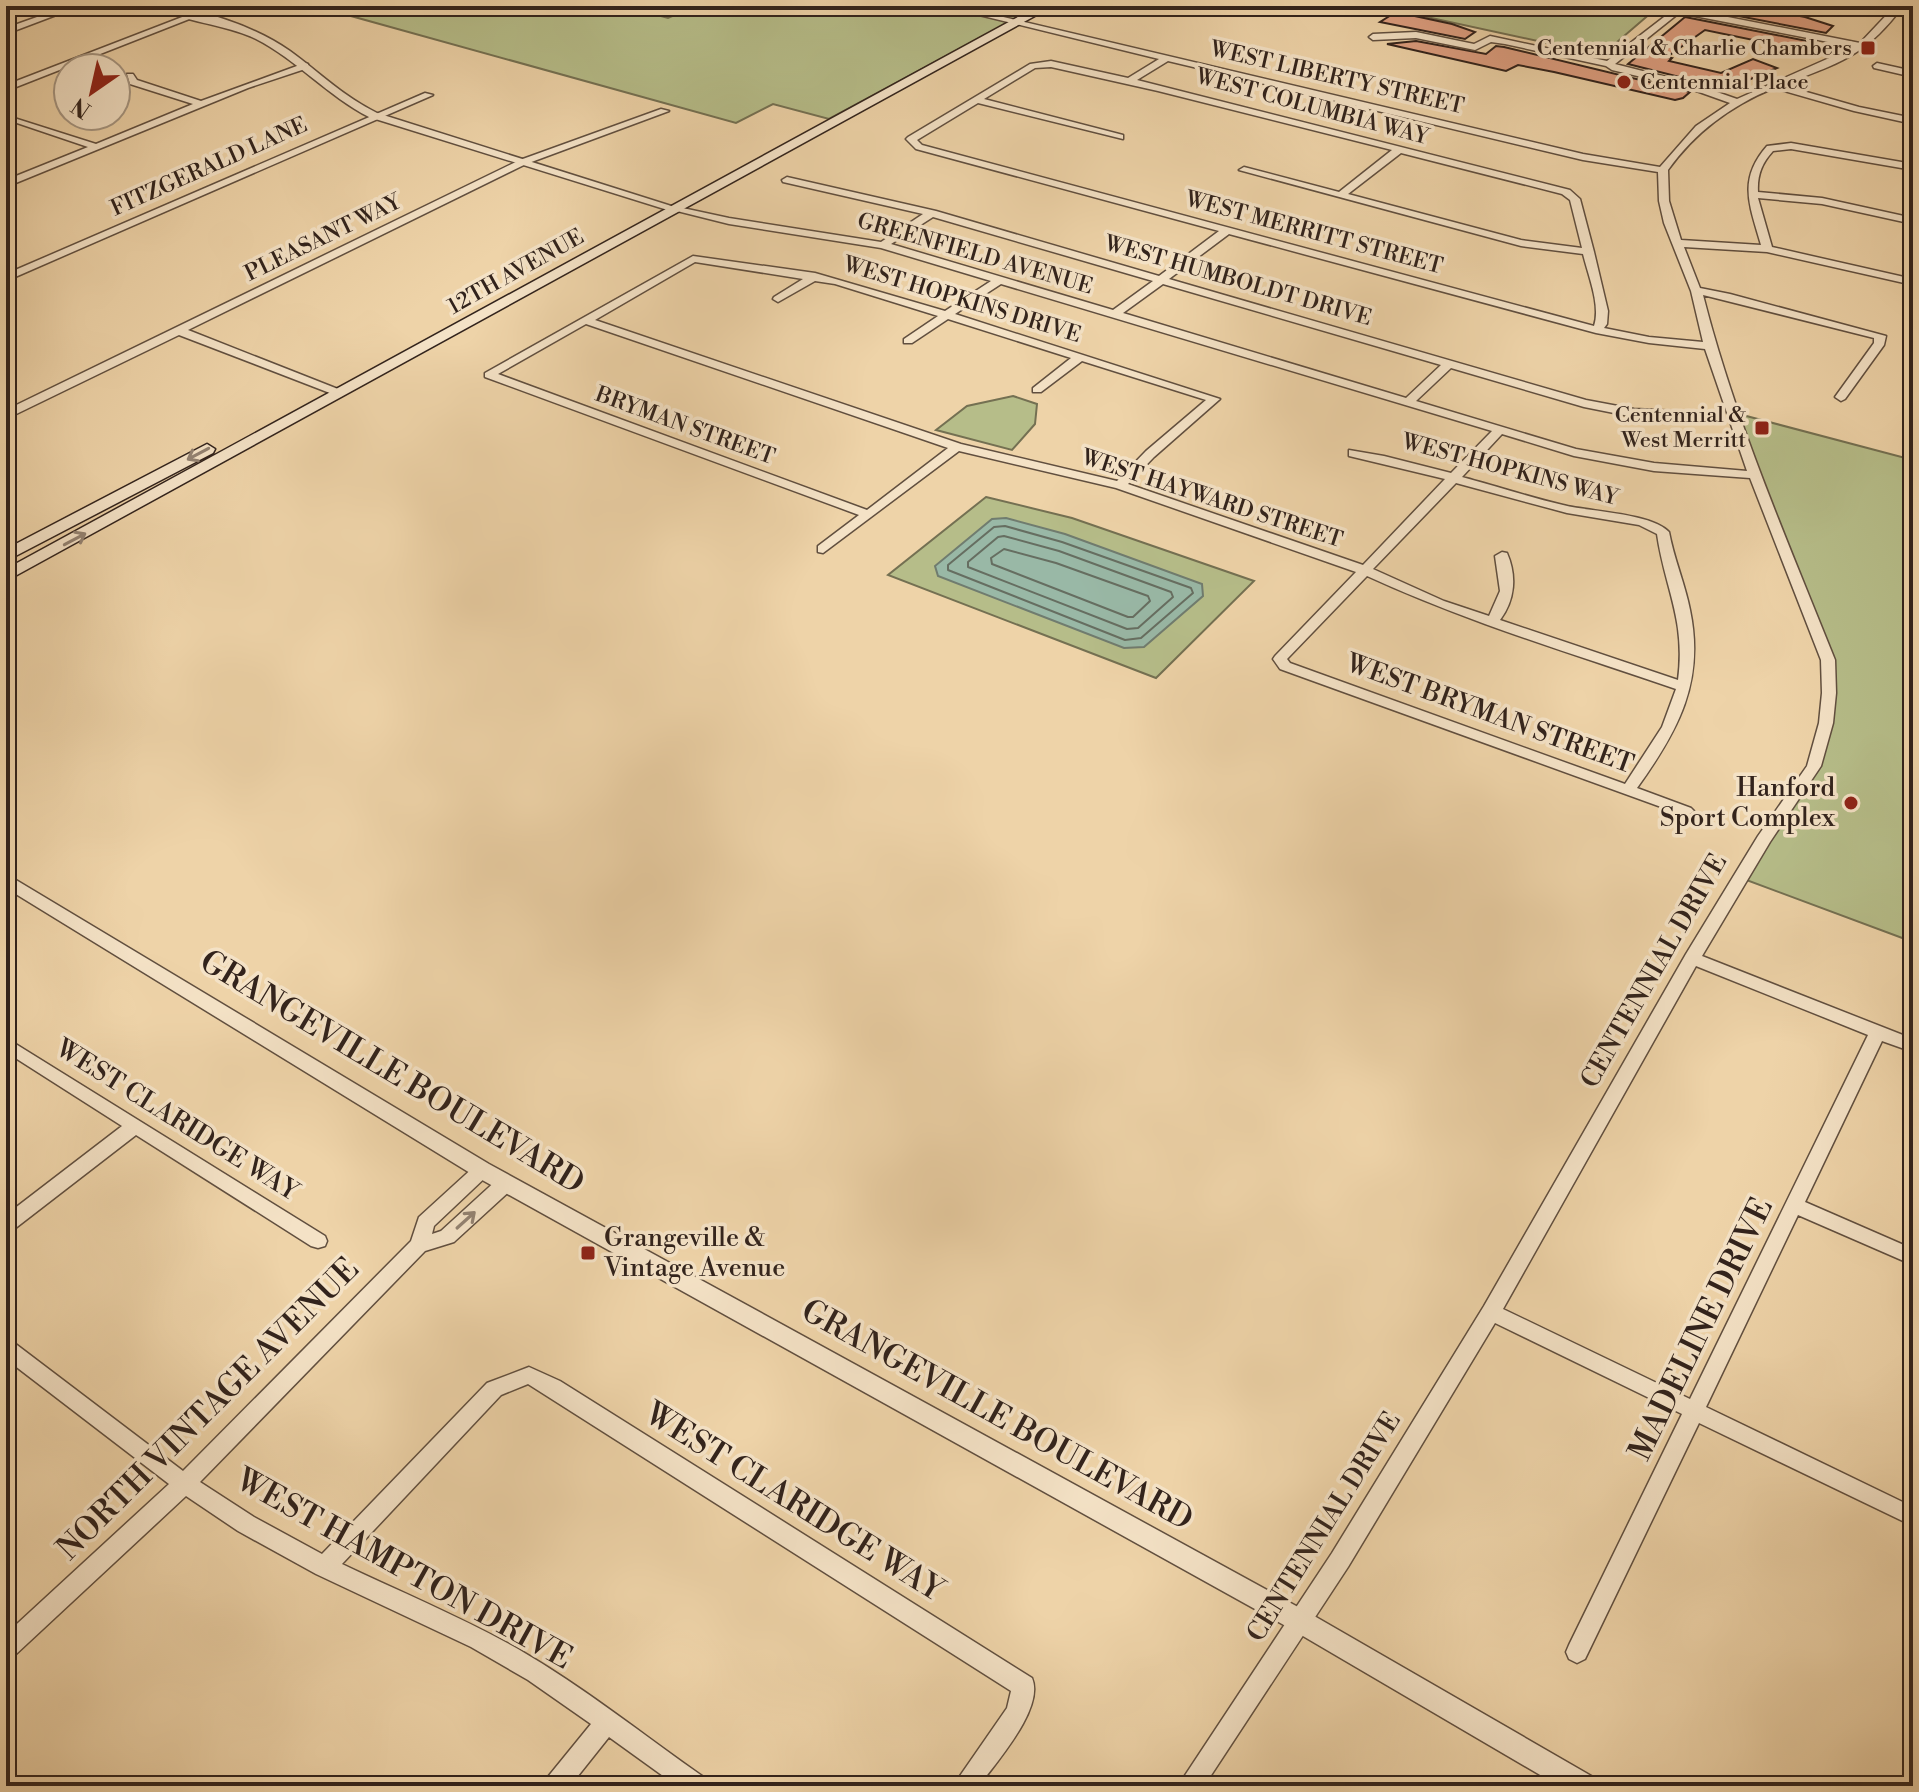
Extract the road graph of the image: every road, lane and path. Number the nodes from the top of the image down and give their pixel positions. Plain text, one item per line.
1 (76, 6) edge
2 (160, 6) edge
3 (946, 6) edge
4 (1029, 6) edge
5 (1047, 6) edge
6 (1899, 6) edge
7 (1675, 8) edge
8 (193, 16) junction
9 (1009, 22) junction
10 (6, 31) edge
11 (1373, 37) dead end
12 (1861, 46) junction
13 (1172, 59) junction
14 (1609, 64) junction
15 (305, 66) junction
16 (1877, 66) dead end
17 (1913, 74) edge
18 (132, 78) edge
19 (1135, 82) junction
20 (1776, 84) junction
21 (6, 88) edge
22 (428, 95) dead end
23 (977, 100) junction
24 (1740, 103) junction
25 (202, 104) junction
26 (664, 111) dead end
27 (375, 116) junction
28 (17, 120) dead end
29 (1913, 121) edge
30 (1120, 137) dead end
31 (97, 147) junction
32 (1397, 151) junction
33 (523, 162) junction
34 (1913, 167) edge
35 (1244, 170) dead end
36 (1663, 170) junction
37 (787, 180) dead end
38 (6, 184) edge
39 (1751, 194) junction
40 (1341, 195) junction
41 (661, 204) junction
42 (678, 210) junction
43 (932, 213) junction
44 (1913, 221) edge
45 (1228, 230) junction
46 (1678, 243) junction
47 (883, 245) junction
48 (1767, 249) junction
49 (1589, 252) junction
50 (815, 276) junction
51 (6, 278) edge
52 (1000, 280) junction
53 (1161, 280) junction
54 (1913, 282) edge
55 (1696, 291) junction
56 (778, 299) dead end
57 (1114, 315) junction
58 (947, 316) junction
59 (585, 320) junction
60 (1596, 330) junction
61 (179, 331) junction
62 (908, 341) dead end
63 (1710, 346) junction
64 (1080, 357) junction
65 (1449, 364) junction
66 (331, 390) junction
67 (1037, 390) dead end
68 (1841, 397) dead end
69 (1407, 403) junction
70 (6, 415) edge
71 (1678, 415) dead end
72 (1499, 431) junction
73 (957, 447) junction
74 (1353, 453) dead end
75 (1755, 475) junction
76 (1455, 477) junction
77 (1120, 485) junction
78 (867, 514) junction
79 (823, 549) dead end
80 (6, 556) edge
81 (1502, 556) dead end
82 (1366, 571) junction
83 (6, 576) edge
84 (1491, 623) junction
85 (1684, 687) junction
86 (1628, 790) junction
87 (1686, 811) dead end
88 (6, 880) edge
89 (1692, 958) junction
90 (1878, 1032) junction
91 (6, 1044) edge
92 (1913, 1046) edge
93 (133, 1127) junction
94 (482, 1170) junction
95 (506, 1183) junction
96 (1795, 1206) junction
97 (6, 1225) edge
98 (318, 1241) dead end
99 (419, 1245) junction
100 (1913, 1257) edge
101 (1491, 1312) junction
102 (6, 1348) edge
103 (1695, 1410) junction
104 (186, 1482) junction
105 (1913, 1517) edge
106 (324, 1567) junction
107 (1300, 1621) junction
108 (6, 1649) edge
109 (1577, 1652) dead end
110 (606, 1723) junction
111 (555, 1786) edge
112 (697, 1786) edge
113 (965, 1786) edge
114 (1190, 1786) edge
115 (1584, 1786) edge

1 - 10 street
2 - 8 street, GREENFIELD AVENUE
3 - 9 street, WEST LIBERTY STREET
4 - 9 main road, 12TH AVENUE
5 - 9 main road, 12TH AVENUE
6 - 12 street
7 - 12 street
7 - 14 street
8 - 15 street, GREENFIELD AVENUE
8 - 21 street
9 - 13 street, WEST LIBERTY STREET
9 - 41 main road, 12TH AVENUE
9 - 42 main road, 12TH AVENUE
11 - 14 street
12 - 20 street
13 - 19 street
13 - 36 street, WEST LIBERTY STREET
14 - 24 street
15 - 25 street
15 - 27 street, GREENFIELD AVENUE
16 - 17 street
18 - 25 street
19 - 23 street, WEST COLUMBIA WAY
19 - 32 street, WEST COLUMBIA WAY
20 - 24 street
20 - 29 street
22 - 27 street, FITZGERALD LANE
23 - 30 street
23 - 45 street, WEST MERRITT STREET
24 - 36 street
25 - 31 street
26 - 33 street, PLEASANT WAY
27 - 33 street, GREENFIELD AVENUE
27 - 51 street, FITZGERALD LANE
28 - 31 street
31 - 38 street
32 - 40 street
32 - 49 street, WEST COLUMBIA WAY
33 - 41 street, GREENFIELD AVENUE
33 - 61 street, PLEASANT WAY
34 - 39 street
35 - 40 street
36 - 46 street, CENTENNIAL DRIVE
37 - 43 street, WEST HUMBOLDT DRIVE
39 - 44 street
39 - 48 street
40 - 49 street
41 - 42 street, GREENFIELD AVENUE
41 - 66 main road, 12TH AVENUE
42 - 47 street, GREENFIELD AVENUE
42 - 66 main road, 12TH AVENUE
43 - 47 street
43 - 53 street, WEST HUMBOLDT DRIVE
45 - 53 street
45 - 60 street, WEST MERRITT STREET
46 - 48 street
46 - 55 street, CENTENNIAL DRIVE
47 - 52 street, GREENFIELD AVENUE
48 - 54 street
49 - 60 street
50 - 56 street
50 - 58 street, WEST HOPKINS DRIVE
50 - 59 street, WEST HOPKINS DRIVE
52 - 57 street, GREENFIELD AVENUE
52 - 58 street
53 - 57 street
53 - 65 street, WEST HUMBOLDT DRIVE
55 - 63 street, CENTENNIAL DRIVE
55 - 68 street
57 - 69 street, GREENFIELD AVENUE
58 - 62 street
58 - 64 street, WEST HOPKINS DRIVE
59 - 73 street, WEST HAYWARD STREET
59 - 78 street, BRYMAN STREET
60 - 63 street, WEST MERRITT STREET
61 - 66 street
61 - 70 street, PLEASANT WAY
63 - 75 street, CENTENNIAL DRIVE
64 - 67 street
64 - 77 street, WEST HOPKINS DRIVE
65 - 69 street
65 - 71 street, WEST HUMBOLDT DRIVE
66 -> 80 main road, 12TH AVENUE
83 -> 66 main road, 12TH AVENUE
69 - 72 street, GREENFIELD AVENUE
72 - 75 street, GREENFIELD AVENUE
72 - 76 street
73 - 77 street, WEST HAYWARD STREET
73 - 78 street
74 - 76 street, WEST HOPKINS WAY
75 - 89 street, CENTENNIAL DRIVE
76 - 82 street
76 - 85 street, WEST HOPKINS WAY
77 - 82 street, WEST HAYWARD STREET
78 - 79 street
81 - 84 street
82 - 84 street, WEST HAYWARD STREET
82 - 86 street, WEST BRYMAN STREET
84 - 85 street, WEST HAYWARD STREET
85 - 86 street
86 - 87 street, WEST BRYMAN STREET
88 - 94 street, GRANGEVILLE BOULEVARD
89 - 90 street
89 - 101 street, CENTENNIAL DRIVE
90 - 92 street
90 - 96 street, MADELINE DRIVE
91 - 93 street, WEST CLARIDGE WAY
93 - 97 street
93 - 98 street, WEST CLARIDGE WAY
94 - 95 street, GRANGEVILLE BOULEVARD
94 - 99 street, NORTH VINTAGE AVENUE
99 -> 95 street, NORTH VINTAGE AVENUE
95 - 107 street, GRANGEVILLE BOULEVARD
96 - 100 street
96 - 103 street, MADELINE DRIVE
99 - 104 street, NORTH VINTAGE AVENUE
101 - 103 street
101 - 107 street, CENTENNIAL DRIVE
102 - 104 street, WEST HAMPTON DRIVE
103 - 105 street
103 - 109 street, MADELINE DRIVE
104 - 106 street, WEST HAMPTON DRIVE
104 - 108 street, NORTH VINTAGE AVENUE
106 - 110 street, WEST HAMPTON DRIVE
106 - 113 street, WEST CLARIDGE WAY
107 - 114 street, CENTENNIAL DRIVE
107 - 115 street, GRANGEVILLE BOULEVARD
110 - 111 street
110 - 112 street, WEST HAMPTON DRIVE

